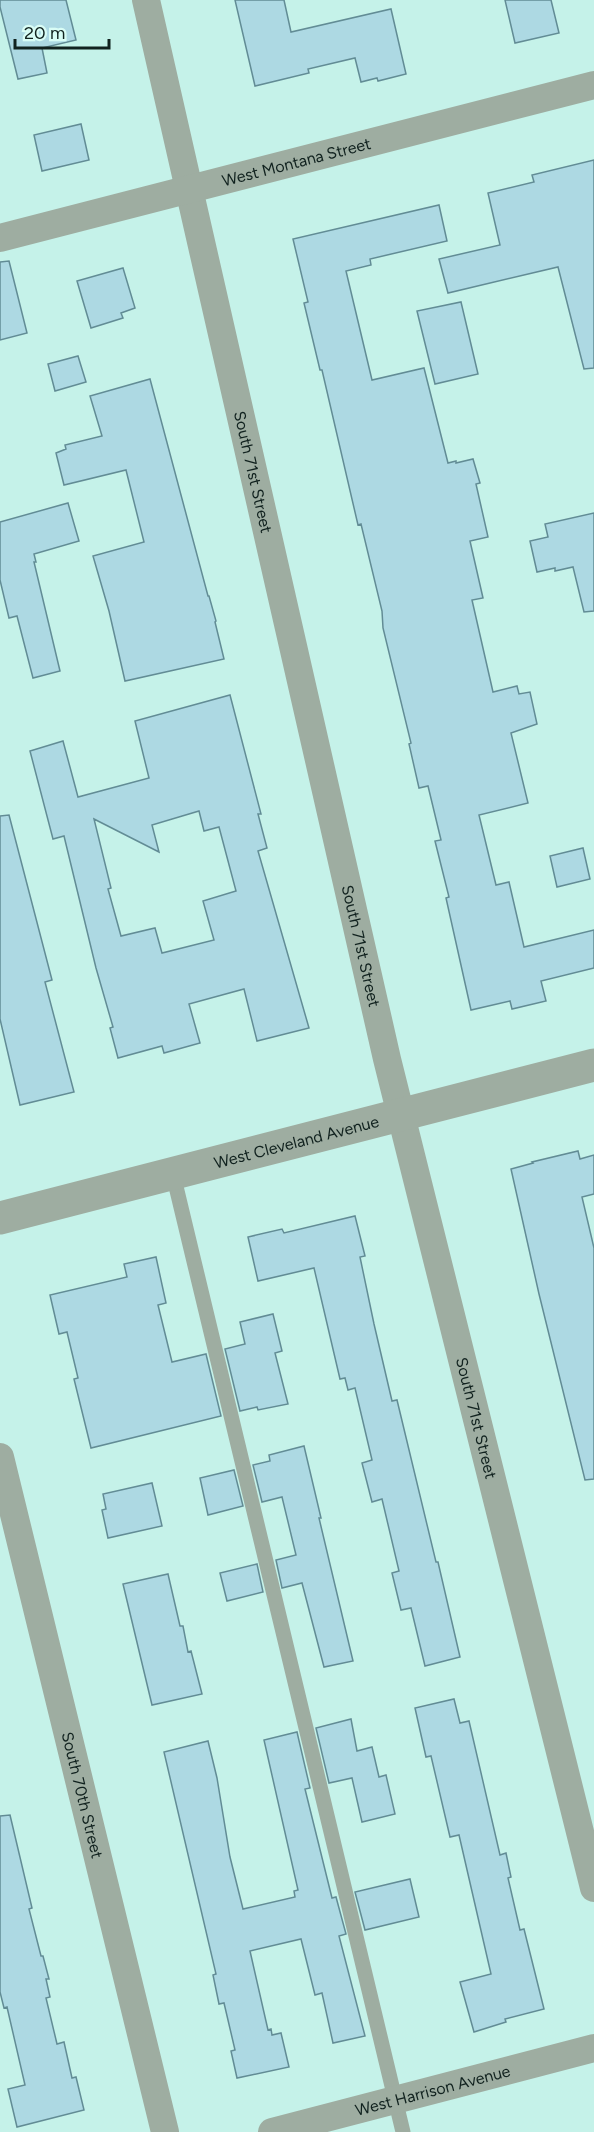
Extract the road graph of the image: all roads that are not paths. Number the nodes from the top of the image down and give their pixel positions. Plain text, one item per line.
1 (146, 0) edge
2 (594, 85) edge
3 (189, 189) junction
4 (0, 238) edge
5 (594, 1065) edge
6 (401, 1114) junction
7 (173, 1174) junction
8 (0, 1218) edge
9 (0, 1457) edge
10 (594, 1888) edge
11 (594, 2048) edge
12 (395, 2099) junction
13 (165, 2132) edge
14 (272, 2132) edge
15 (403, 2132) edge

1 - 3 street, South 71st Street
2 - 3 street, West Montana Street
3 - 4 street, West Montana Street
3 - 6 street, South 71st Street
5 - 6 street, West Cleveland Avenue
6 - 7 street, West Cleveland Avenue
6 - 10 street, South 71st Street
7 - 8 street, West Cleveland Avenue
7 - 12 lane
9 - 13 street, South 70th Street
11 - 12 street, West Harrison Avenue
12 - 14 street, West Harrison Avenue
12 - 15 lane

